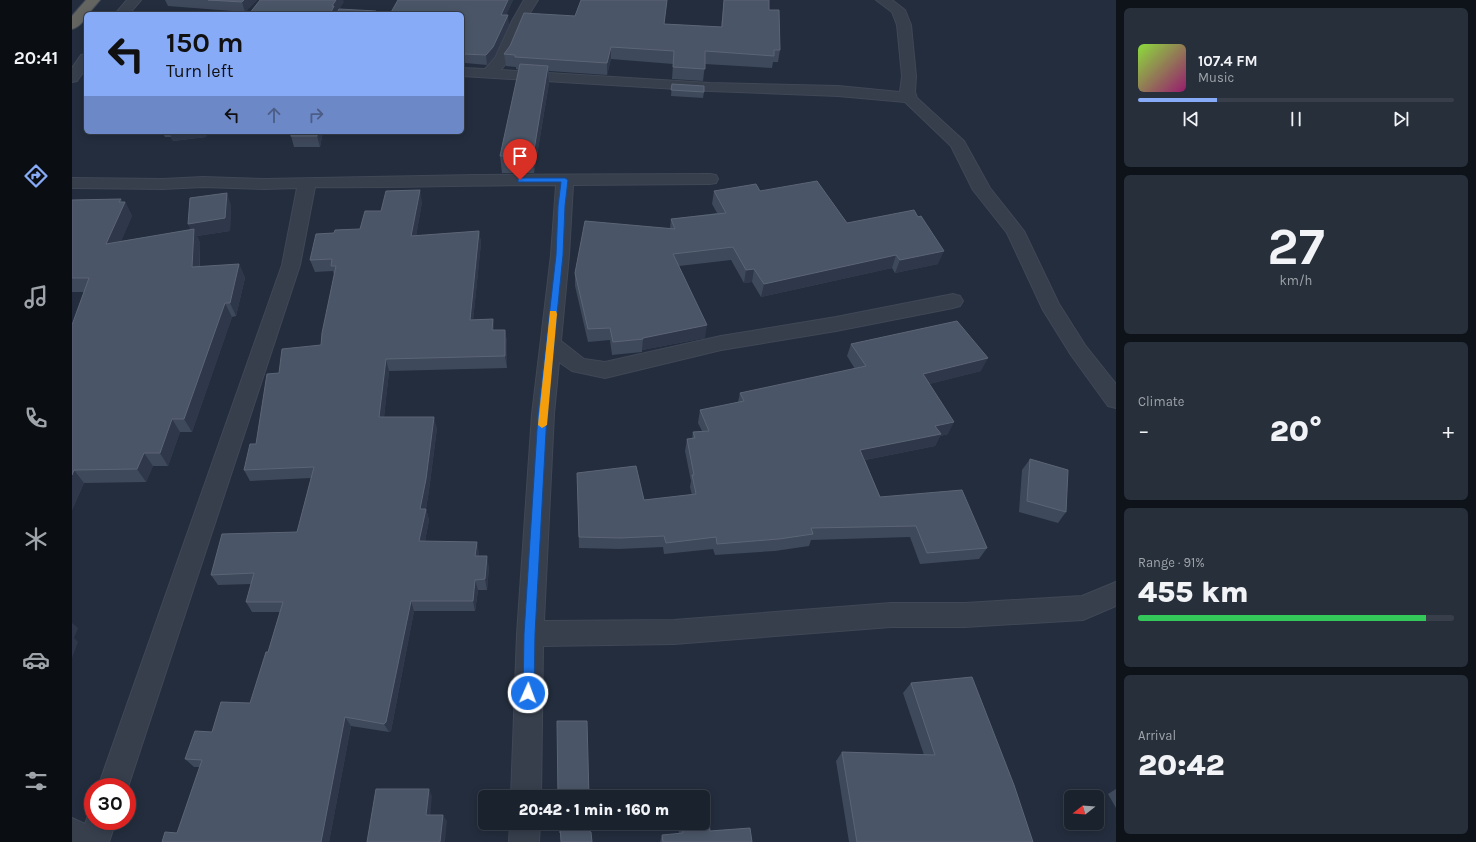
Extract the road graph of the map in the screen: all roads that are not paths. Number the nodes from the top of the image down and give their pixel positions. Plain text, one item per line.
1 (93, 0) edge
2 (134, 0) edge
3 (531, 0) edge
4 (883, 0) edge
5 (124, 12) edge
6 (72, 26) edge
7 (84, 61) edge
8 (464, 72) edge
9 (488, 74) junction
10 (72, 78) edge
11 (910, 98) junction
12 (710, 179) dead end
13 (565, 180) junction
14 (307, 182) junction
15 (72, 183) edge
16 (953, 301) dead end
17 (550, 342) junction
18 (1116, 400) edge
19 (1116, 594) edge
20 (530, 634) junction
21 (116, 778) edge
22 (526, 790) edge
23 (98, 830) edge
24 (525, 830) edge
25 (72, 833) edge
26 (81, 842) edge
27 (94, 842) edge
28 (524, 842) edge

1 - 6 highway
2 - 5 street
3 - 9 street
4 - 11 street
7 - 10 street
8 - 9 street
9 - 11 street
11 - 18 street
12 - 13 street
13 - 14 street
13 - 17 street
14 - 15 street
14 - 21 street
16 - 17 street
17 - 20 street
19 - 20 street
20 - 22 street
23 - 27 street
24 - 28 street
25 - 26 street

